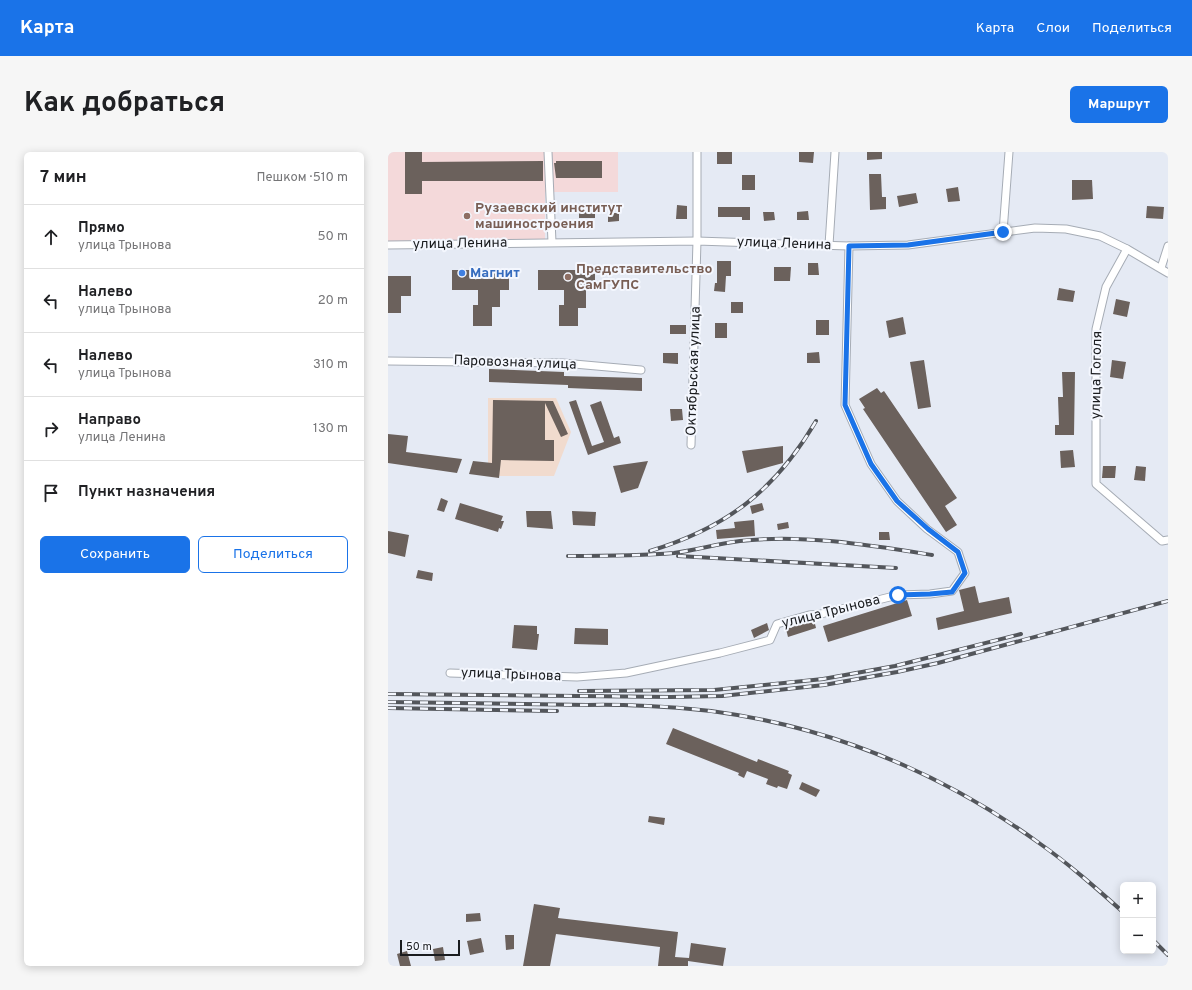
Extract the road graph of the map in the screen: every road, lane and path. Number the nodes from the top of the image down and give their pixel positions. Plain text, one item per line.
1 (548, 152) edge
2 (697, 152) edge
3 (835, 152) edge
4 (1009, 152) edge
5 (1003, 232) junction
6 (697, 241) junction
7 (552, 242) junction
8 (388, 245) edge
9 (829, 245) junction
10 (849, 246) junction
11 (1168, 246) edge
12 (1127, 249) junction
13 (1161, 268) junction
14 (1168, 273) edge
15 (388, 361) edge
16 (641, 370) dead end
17 (692, 445) dead end
18 (1168, 540) edge
19 (450, 673) dead end

1 - 7 street
2 - 6 street, Октябрьская улица
3 - 9 street
4 - 5 street
5 - 10 street, улица Ленина
5 - 12 street, улица Ленина
6 - 7 street, улица Ленина
6 - 9 street, улица Ленина
6 - 17 street, Октябрьская улица
7 - 8 street, улица Ленина
9 - 10 street, улица Ленина
10 - 19 street, улица Трынова
11 - 13 street
12 - 13 street, улица Ленина
12 - 18 street, улица Гоголя
13 - 14 street, улица Ленина
15 - 16 street, Паровозная улица

